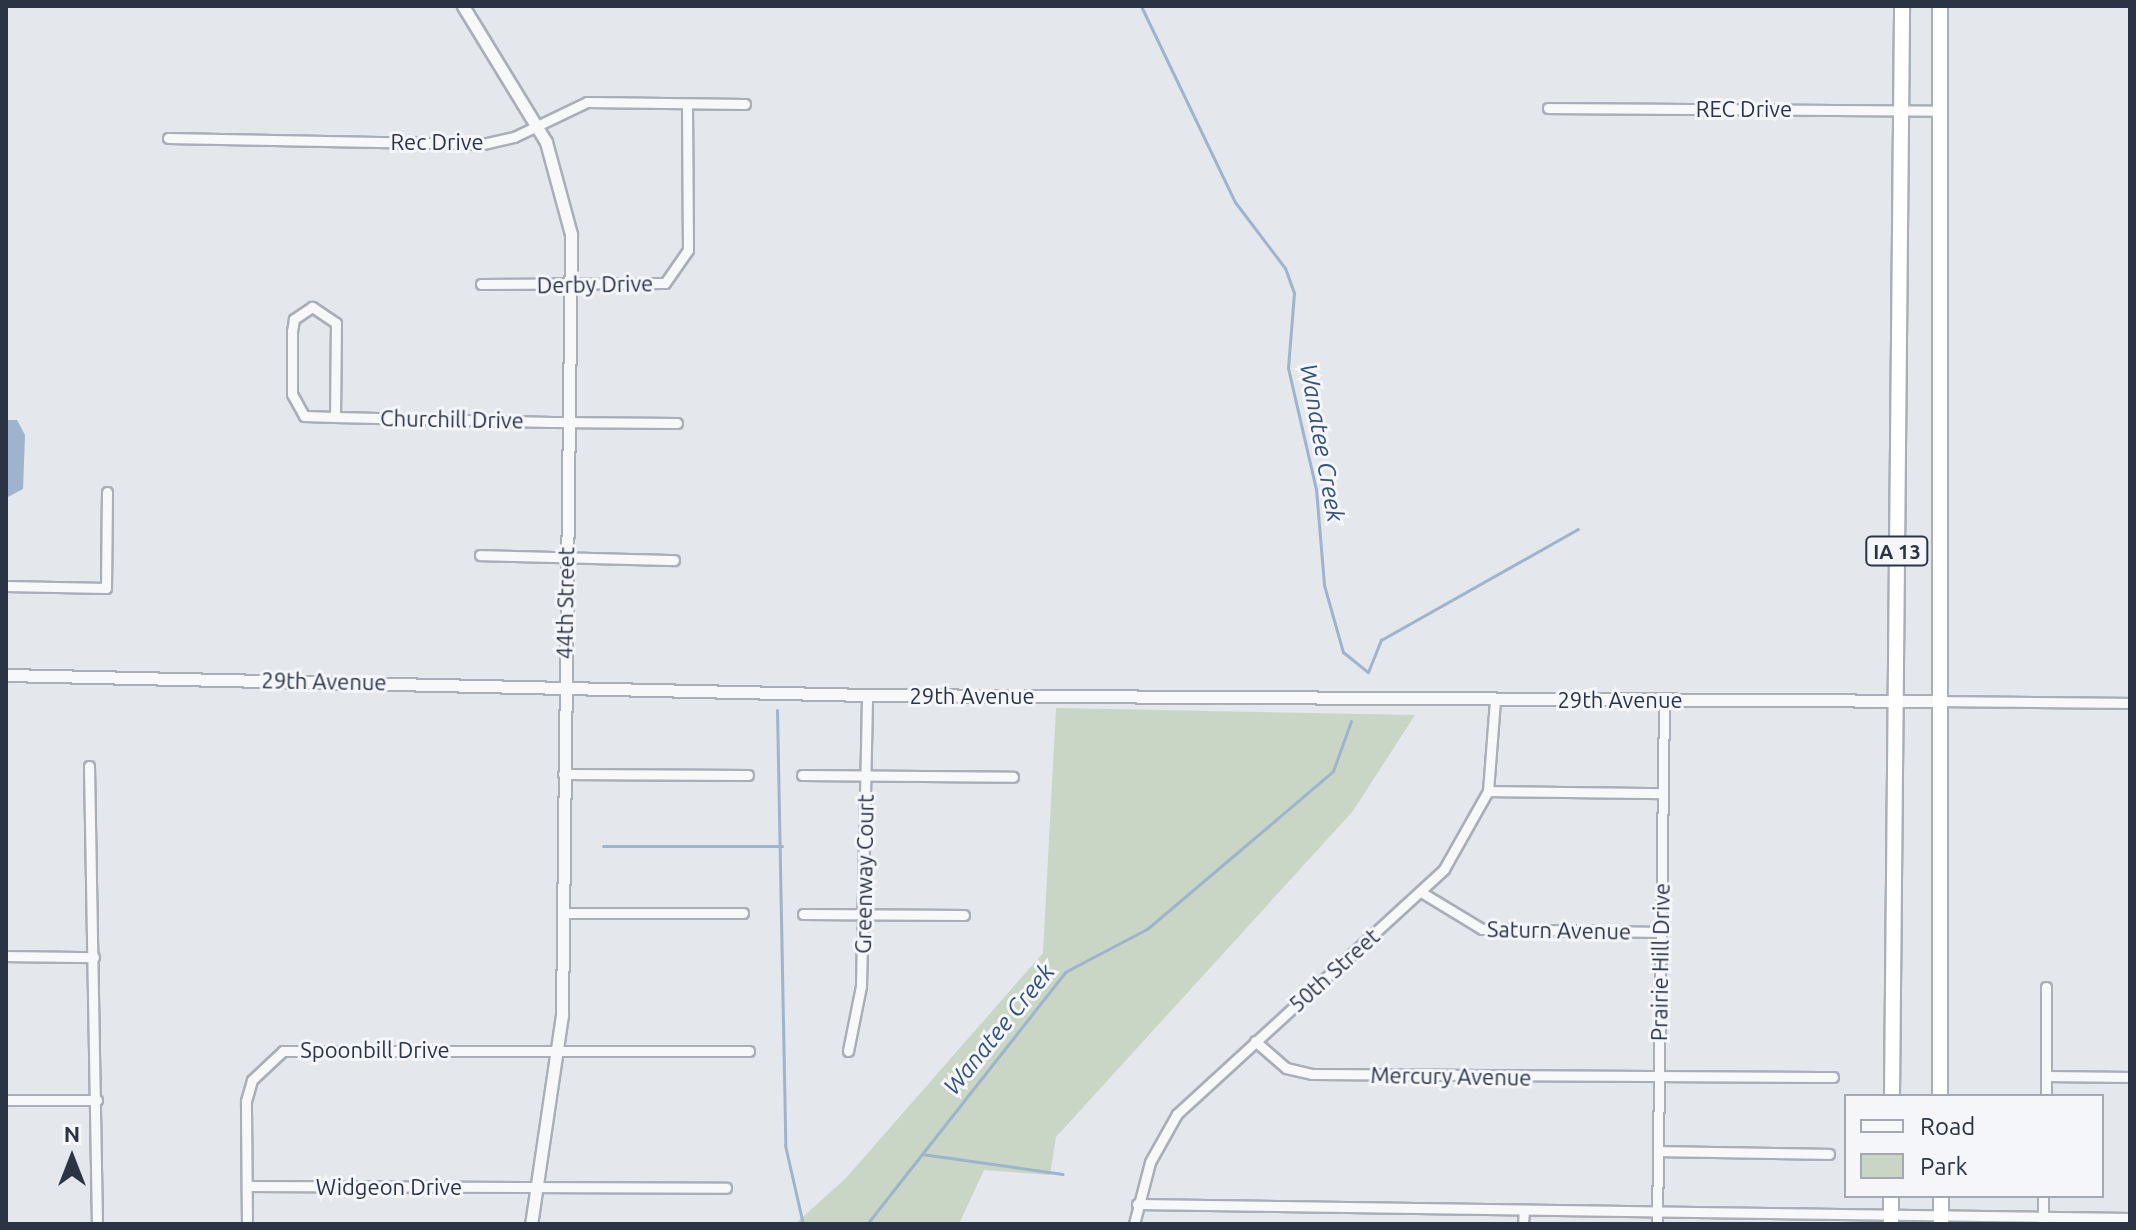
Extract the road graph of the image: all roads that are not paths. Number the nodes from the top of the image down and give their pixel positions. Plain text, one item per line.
1 (463, 6) edge
2 (1902, 6) edge
3 (1940, 6) edge
4 (687, 104) junction
5 (745, 104) dead end
6 (1548, 108) dead end
7 (1901, 110) junction
8 (1940, 111) junction
9 (536, 124) junction
10 (168, 138) dead end
11 (481, 284) dead end
12 (571, 286) junction
13 (335, 417) junction
14 (568, 422) junction
15 (677, 423) dead end
16 (107, 492) dead end
17 (480, 555) dead end
18 (566, 557) junction
19 (674, 560) dead end
20 (6, 586) edge
21 (6, 675) edge
22 (564, 686) junction
23 (867, 695) junction
24 (1495, 699) junction
25 (1664, 700) junction
26 (1895, 701) junction
27 (1938, 701) junction
28 (2130, 703) edge
29 (89, 766) dead end
30 (563, 774) junction
31 (748, 775) dead end
32 (802, 775) dead end
33 (865, 775) junction
34 (1013, 777) dead end
35 (1488, 791) junction
36 (1662, 793) junction
37 (1421, 892) junction
38 (562, 913) junction
39 (743, 913) dead end
40 (803, 914) dead end
41 (865, 914) junction
42 (964, 915) dead end
43 (1661, 932) junction
44 (6, 956) edge
45 (94, 957) junction
46 (2046, 987) dead end
47 (1255, 1041) junction
48 (560, 1050) junction
49 (749, 1051) dead end
50 (848, 1051) dead end
51 (2046, 1076) junction
52 (1833, 1077) dead end
53 (2130, 1077) edge
54 (1659, 1078) junction
55 (1892, 1094) edge
56 (1940, 1094) edge
57 (2046, 1094) edge
58 (6, 1100) edge
59 (97, 1100) junction
60 (1658, 1151) junction
61 (1829, 1154) dead end
62 (247, 1186) junction
63 (532, 1188) junction
64 (726, 1188) dead end
65 (1891, 1198) edge
66 (1941, 1198) edge
67 (2043, 1198) edge
68 (1137, 1204) junction
69 (1524, 1210) junction
70 (1657, 1210) junction
71 (2130, 1218) edge
72 (1891, 1219) edge
73 (1941, 1219) edge
74 (2043, 1220) edge
75 (97, 1224) edge
76 (247, 1224) edge
77 (531, 1224) edge
78 (1134, 1224) edge
79 (1523, 1224) edge
80 (1657, 1224) edge

1 - 9 street, 44th Street
2 - 7 highway, IA 13
3 - 8 highway, IA 13
4 - 5 street, Rec Drive
4 - 9 street, Rec Drive
4 - 12 street, Derby Drive
6 - 7 street, REC Drive
7 - 8 street, REC Drive
7 - 26 highway, IA 13
8 - 27 highway, IA 13
9 - 10 street, Rec Drive
9 - 12 street, 44th Street
11 - 12 street, Derby Drive
12 - 14 street, 44th Street
13 - 13 street, Churchill Drive
13 - 14 street, Churchill Drive
14 - 15 street, Churchill Drive
14 - 18 street, 44th Street
16 - 20 street
17 - 18 street
18 - 19 street
18 - 22 street, 44th Street
21 - 22 street, 29th Avenue
22 - 23 street, 29th Avenue
22 - 30 street, 44th Street
23 - 24 street, 29th Avenue
23 - 33 street, Greenway Court
24 - 25 street, 29th Avenue
24 - 35 street, 50th Street
25 - 26 street, 29th Avenue
25 - 36 street, Prairie Hill Drive
26 - 27 street, 29th Avenue
26 - 55 highway, IA 13
27 - 28 street
27 - 56 highway, IA 13
29 - 45 street
30 - 31 street
30 - 38 street, 44th Street
32 - 33 street
33 - 34 street
33 - 41 street, Greenway Court
35 - 36 street
35 - 37 street, 50th Street
36 - 43 street, Prairie Hill Drive
37 - 43 street, Saturn Avenue
37 - 47 street, 50th Street
38 - 39 street
38 - 48 street, 44th Street
40 - 41 street
41 - 42 street
41 - 50 street, Greenway Court
43 - 54 street, Prairie Hill Drive
44 - 45 street
45 - 59 street
46 - 51 street
47 - 54 street, Mercury Avenue
47 - 68 street, 50th Street
48 - 49 street, Spoonbill Drive
48 - 62 street, Spoonbill Drive
48 - 63 street, 44th Street
51 - 53 street
51 - 57 street
52 - 54 street, Mercury Avenue
54 - 60 street, Prairie Hill Drive
58 - 59 street
59 - 75 street
60 - 61 street
60 - 70 street, Prairie Hill Drive
62 - 63 street, Widgeon Drive
62 - 76 street, Spoonbill Drive
63 - 64 street, Widgeon Drive
63 - 77 street, 44th Street
65 - 72 highway
66 - 73 highway
67 - 74 street
68 - 69 street
68 - 78 street, 50th Street
69 - 70 street
69 - 79 street
70 - 72 street
70 - 80 street, Prairie Hill Drive
71 - 74 street
72 - 73 street
73 - 74 street

